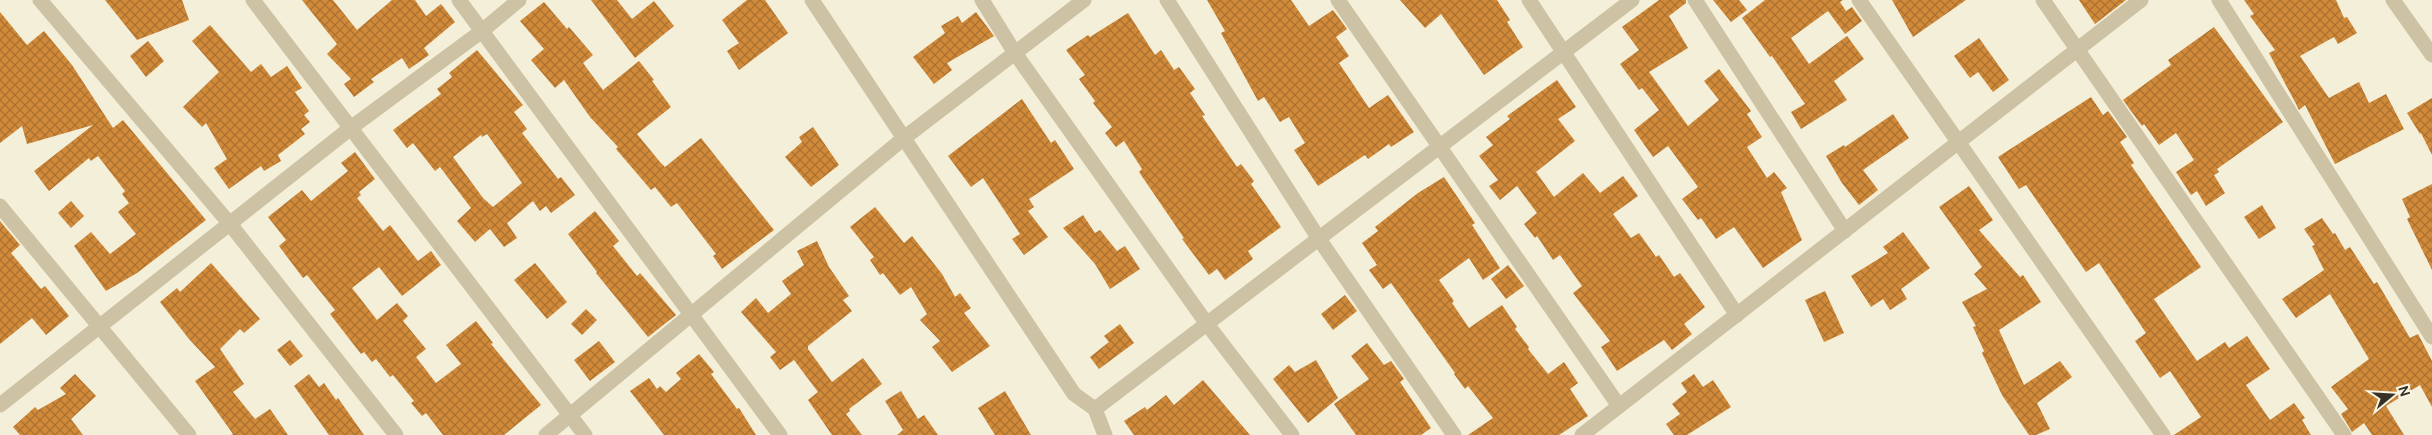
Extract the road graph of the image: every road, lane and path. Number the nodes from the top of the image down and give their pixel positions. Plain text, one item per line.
1 (40, 0) edge
2 (253, 0) edge
3 (459, 0) edge
4 (519, 0) edge
5 (812, 0) edge
6 (982, 0) edge
7 (1084, 0) edge
8 (1167, 0) edge
9 (1338, 0) edge
10 (1529, 0) edge
11 (1632, 0) edge
12 (1695, 0) edge
13 (1859, 0) edge
14 (2043, 0) edge
15 (2141, 0) edge
16 (2219, 0) edge
17 (2393, 0) edge
18 (482, 31) junction
19 (2077, 50) junction
20 (1564, 52) junction
21 (1015, 53) junction
22 (2432, 55) edge
23 (352, 127) junction
24 (904, 138) junction
25 (1959, 142) junction
26 (1441, 146) junction
27 (0, 206) edge
28 (230, 224) junction
29 (1844, 231) junction
30 (1319, 238) junction
31 (1737, 314) junction
32 (690, 316) junction
33 (1207, 324) junction
34 (100, 326) junction
35 (2432, 337) edge
36 (0, 405) edge
37 (1619, 406) junction
38 (1095, 409) junction
39 (570, 415) junction
40 (190, 435) edge
41 (396, 435) edge
42 (546, 435) edge
43 (586, 435) edge
44 (780, 435) edge
45 (1105, 435) edge
46 (1292, 435) edge
47 (1454, 435) edge
48 (1582, 435) edge
49 (2163, 435) edge
50 (2344, 435) edge

1 - 28 street
2 - 23 street
3 - 18 street
4 - 18 street
5 - 24 street
6 - 21 street
7 - 21 street
8 - 30 street
9 - 26 street
10 - 20 street
11 - 20 street
12 - 29 street
13 - 25 street
14 - 19 street
15 - 19 street
16 - 35 street
17 - 22 street
18 - 23 street
18 - 32 street
19 - 25 street
19 - 50 street
20 - 26 street
20 - 31 street
21 - 24 street
21 - 33 street
23 - 28 street
23 - 39 street
24 - 32 street
24 - 38 street
25 - 29 street
25 - 49 street
26 - 30 street
26 - 37 street
27 - 34 street
28 - 34 street
28 - 41 street
29 - 31 street
30 - 33 street
30 - 47 street
31 - 37 street
32 - 39 street
32 - 44 street
33 - 38 street
33 - 46 street
34 - 36 street
34 - 40 street
37 - 48 street
38 - 45 street
39 - 42 street
39 - 43 street

